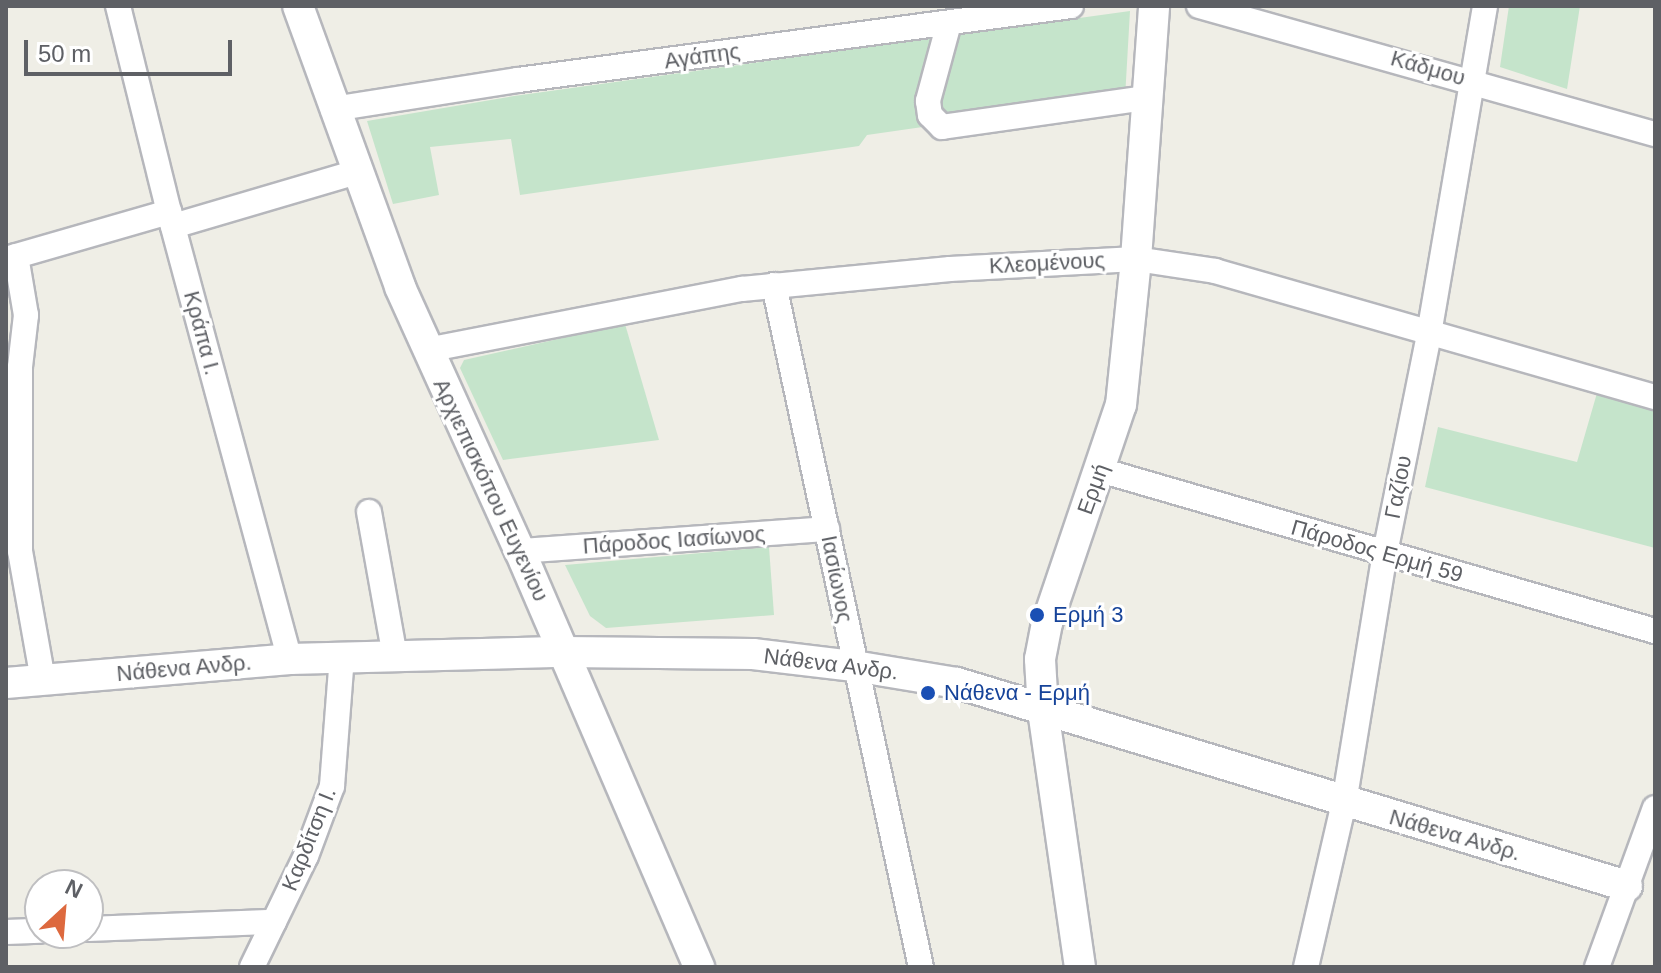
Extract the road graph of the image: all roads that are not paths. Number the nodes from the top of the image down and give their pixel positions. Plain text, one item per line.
1 (118, 6) edge
2 (298, 6) edge
3 (1071, 6) edge
4 (1154, 6) edge
5 (1199, 6) edge
6 (1485, 6) edge
7 (949, 23) junction
8 (1471, 81) junction
9 (1147, 98) junction
10 (333, 109) junction
11 (1655, 134) edge
12 (356, 172) junction
13 (171, 219) junction
14 (11, 257) edge
15 (1136, 259) junction
16 (774, 285) junction
17 (1429, 334) junction
18 (427, 350) junction
19 (1655, 397) edge
20 (1100, 470) junction
21 (369, 512) dead end
22 (827, 529) junction
23 (520, 551) junction
24 (1385, 553) junction
25 (1655, 631) edge
26 (564, 652) junction
27 (395, 656) junction
28 (342, 657) junction
29 (290, 659) junction
30 (854, 666) junction
31 (43, 680) junction
32 (6, 683) edge
33 (1043, 710) junction
34 (1344, 803) junction
35 (1655, 808) edge
36 (1627, 886) junction
37 (274, 922) junction
38 (104, 928) edge
39 (252, 967) edge
40 (699, 967) edge
41 (921, 967) edge
42 (1080, 967) edge
43 (1306, 967) edge
44 (1597, 967) edge

1 - 13 street, Κράπα Ι.
2 - 10 street, Αρχιεπισκόπου Ευγενίου
3 - 7 street, Αγάπης
4 - 9 street, Ερμή
5 - 8 street, Κάδμου
6 - 8 street, Γαζίου
7 - 9 street
7 - 10 street, Αγάπης
8 - 11 street, Κάδμου
8 - 17 street, Γαζίου
9 - 15 street, Ερμή
10 - 12 street, Αρχιεπισκόπου Ευγενίου
12 - 13 street
12 - 18 street, Αρχιεπισκόπου Ευγενίου
13 - 14 street
13 - 29 street, Κράπα Ι.
14 - 31 street
15 - 16 street, Κλεομένους
15 - 17 street, Κλεομένους
15 - 20 street, Ερμή
16 - 18 street, Κλεομένους
16 - 22 street, Ιασίωνος
17 - 19 street, Κλεομένους
17 - 24 street, Γαζίου
18 - 23 street, Αρχιεπισκόπου Ευγενίου
20 - 24 street, Πάροδος Ερμή 59
20 - 33 street, Ερμή
21 - 27 street
22 - 23 street, Πάροδος Ιασίωνος
22 - 30 street, Ιασίωνος
23 - 26 street, Αρχιεπισκόπου Ευγενίου
24 - 25 street, Πάροδος Ερμή 59
24 - 34 street, Γαζίου
26 - 27 street, Νάθενα Ανδρ.
26 - 30 street, Νάθενα Ανδρ.
26 - 40 street, Αρχιεπισκόπου Ευγενίου
27 - 28 street, Νάθενα Ανδρ.
28 - 29 street, Νάθενα Ανδρ.
28 - 37 street, Καρδίτση Ι.
29 - 31 street, Νάθενα Ανδρ.
30 - 33 street, Νάθενα Ανδρ.
30 - 41 street, Ιασίωνος
31 - 32 street, Νάθενα Ανδρ.
33 - 34 street, Νάθενα Ανδρ.
33 - 42 street, Ερμή
34 - 36 street, Νάθενα Ανδρ.
34 - 43 street, Γαζίου
35 - 36 street
36 - 44 street
37 - 38 street
37 - 39 street, Καρδίτση Ι.

